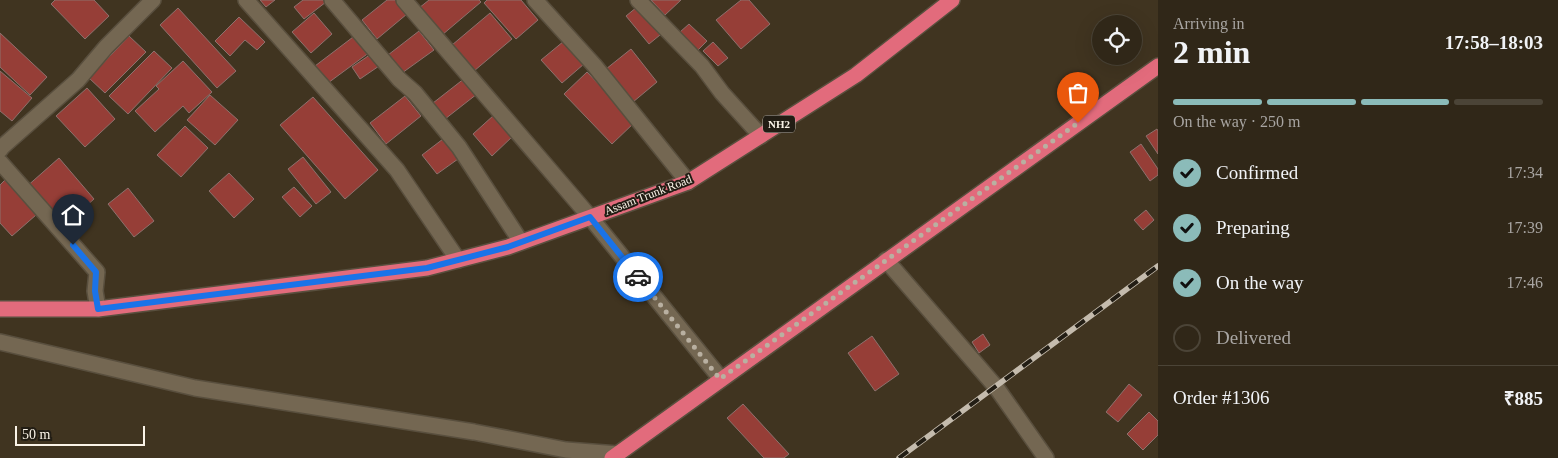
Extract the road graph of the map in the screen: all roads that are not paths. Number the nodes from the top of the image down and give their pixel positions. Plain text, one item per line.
1 (153, 0) edge
2 (246, 0) edge
3 (332, 0) edge
4 (404, 0) edge
5 (535, 0) edge
6 (638, 0) edge
7 (952, 0) edge
8 (1158, 66) edge
9 (761, 136) junction
10 (0, 150) edge
11 (0, 162) edge
12 (688, 182) junction
13 (590, 217) junction
14 (521, 242) junction
15 (458, 260) junction
16 (886, 260) junction
17 (0, 309) edge
18 (98, 309) junction
19 (0, 342) edge
20 (720, 379) junction
21 (615, 456) edge
22 (1046, 458) edge

1 - 10 street
2 - 15 street
3 - 14 street
4 - 13 street
5 - 12 street
6 - 9 street
7 - 9 highway, Assam Trunk Road / NH2
8 - 16 highway
9 - 12 highway, Assam Trunk Road / NH2
11 - 18 street
12 - 13 highway, Assam Trunk Road / NH2
13 - 14 highway, Assam Trunk Road / NH2
13 - 20 street
14 - 15 highway, Assam Trunk Road / NH2
15 - 18 highway, Assam Trunk Road / NH2
16 - 20 highway
16 - 22 street
17 - 18 highway, Assam Trunk Road / NH2
19 - 21 street
20 - 21 highway

